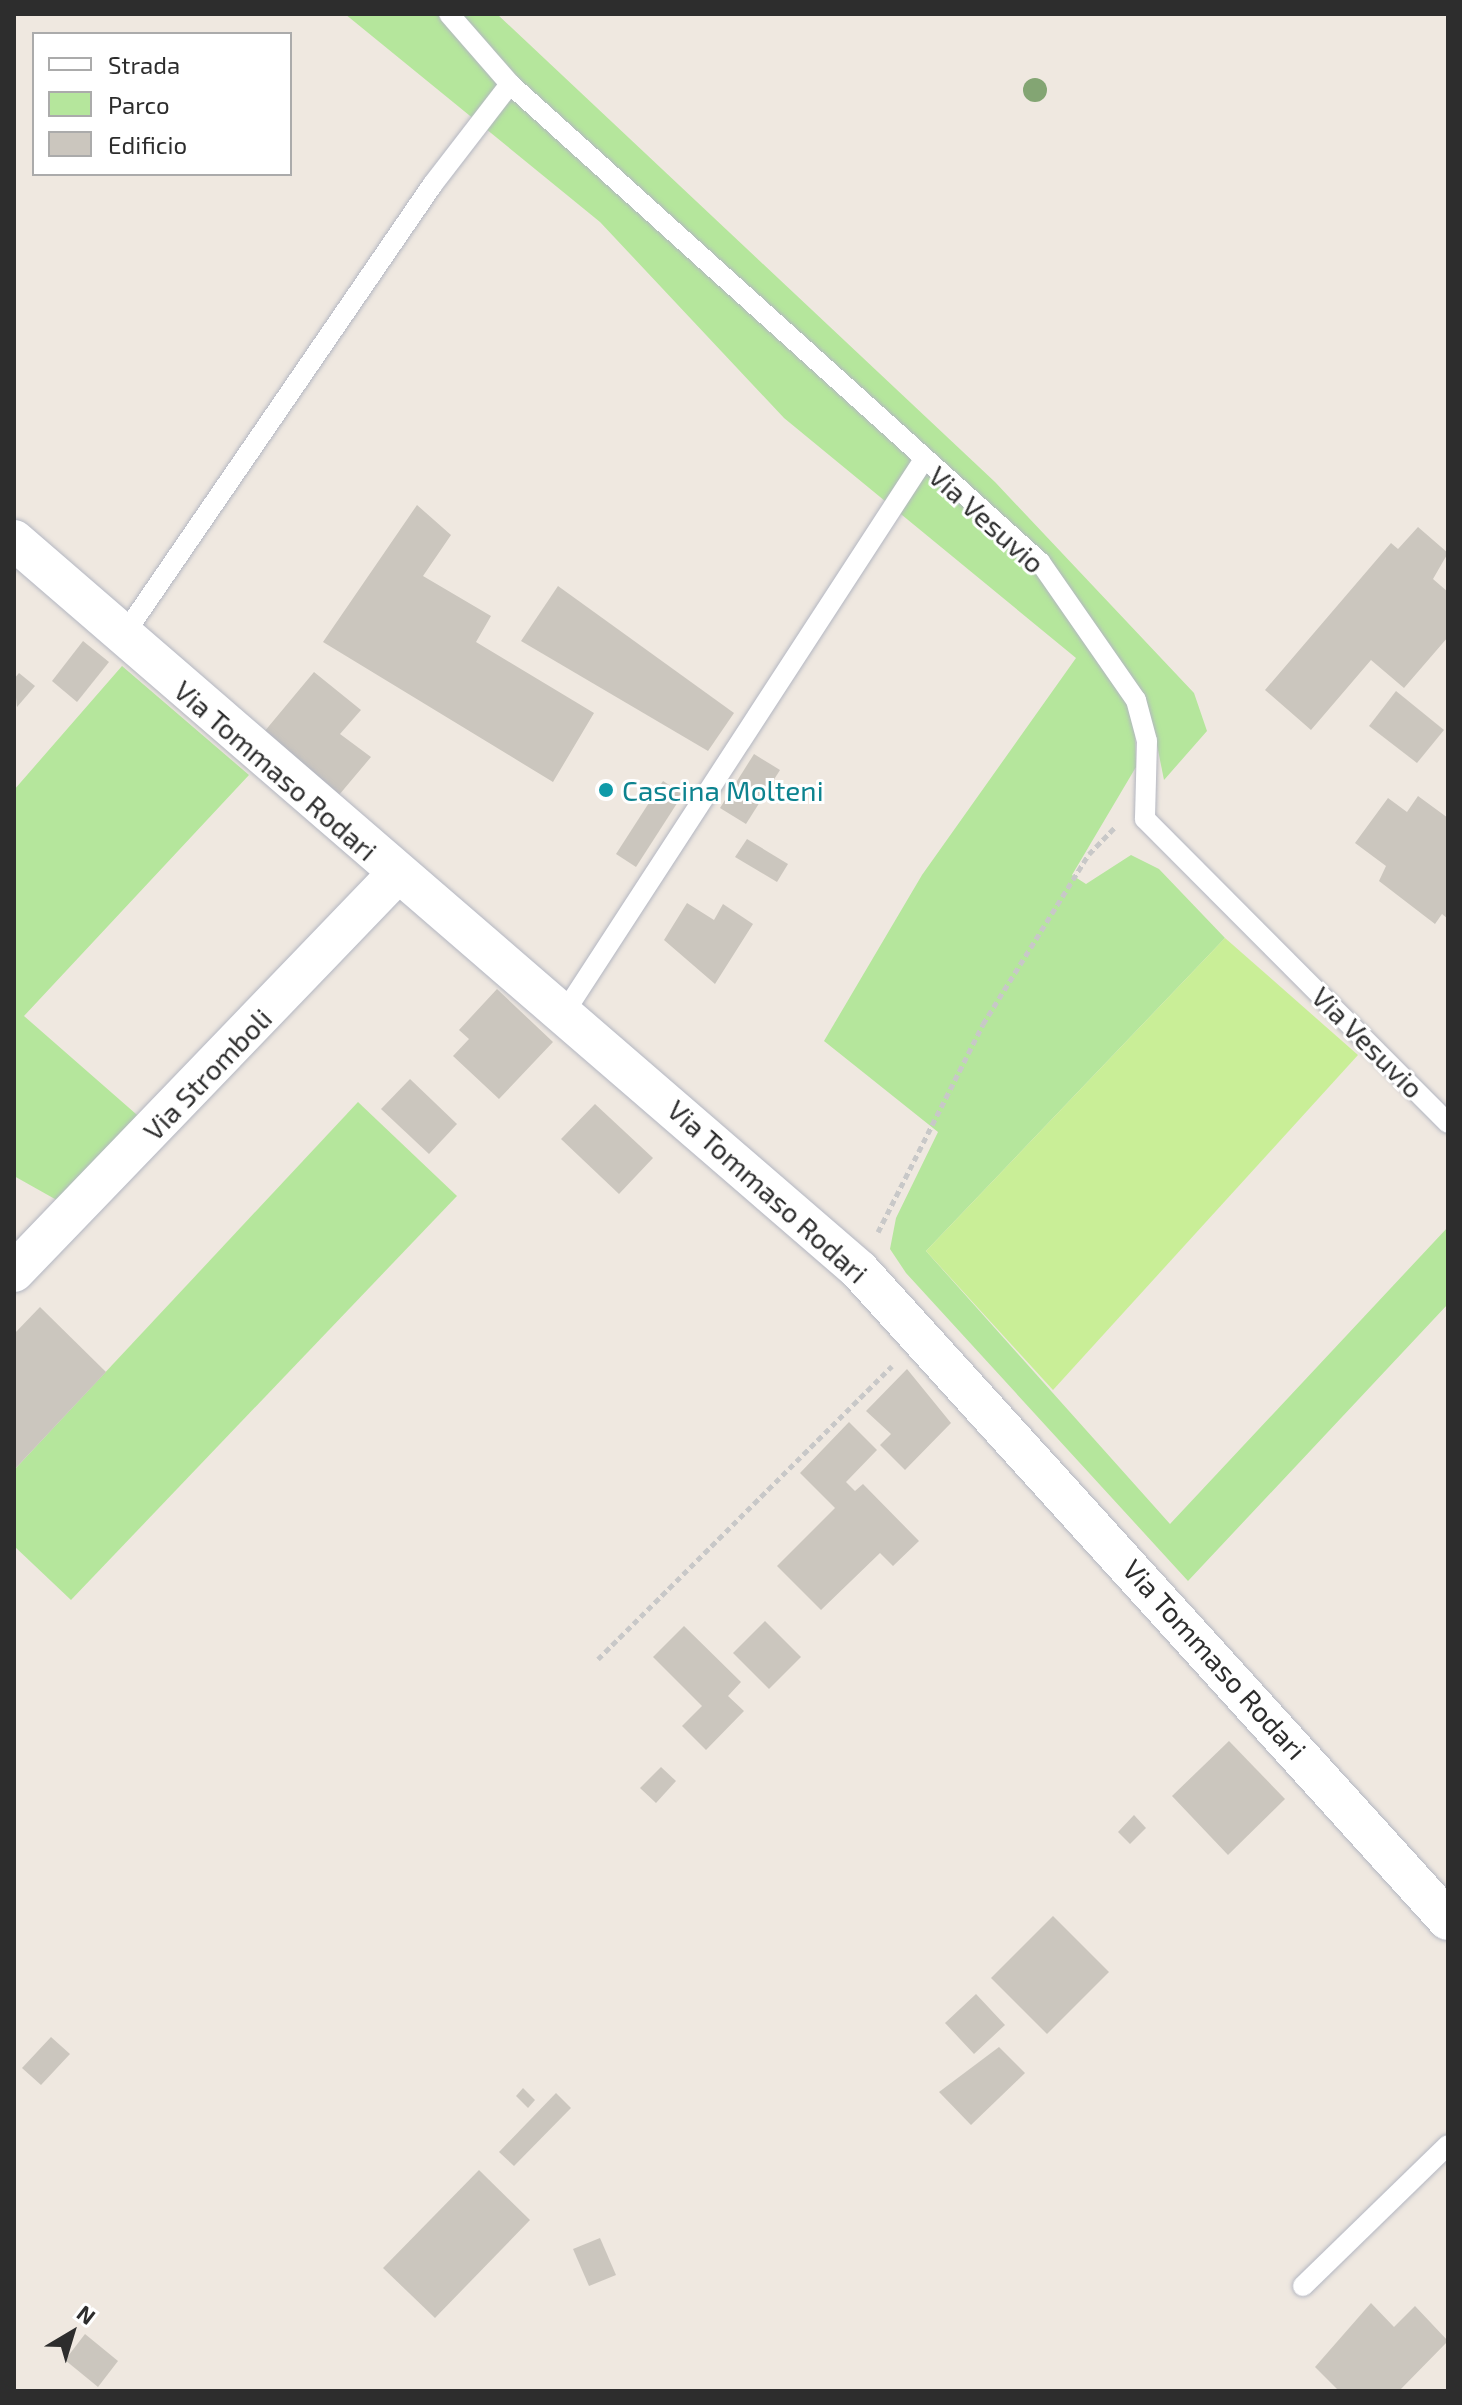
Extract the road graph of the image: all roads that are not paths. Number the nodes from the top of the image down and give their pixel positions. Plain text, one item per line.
1 (449, 14) edge
2 (510, 84) junction
3 (923, 461) junction
4 (14, 540) edge
5 (123, 636) junction
6 (396, 875) junction
7 (566, 1010) junction
8 (1448, 1123) edge
9 (14, 1272) edge
10 (1448, 1920) edge
11 (1448, 2145) edge
12 (1303, 2286) dead end

1 - 2 lane, Via Vesuvio
2 - 3 lane, Via Vesuvio
2 - 5 lane
3 - 7 lane
3 - 8 lane, Via Vesuvio
4 - 5 street, Via Tommaso Rodari
5 - 6 street, Via Tommaso Rodari
6 - 7 street, Via Tommaso Rodari
6 - 9 street, Via Stromboli
7 - 10 street, Via Tommaso Rodari
11 - 12 lane

